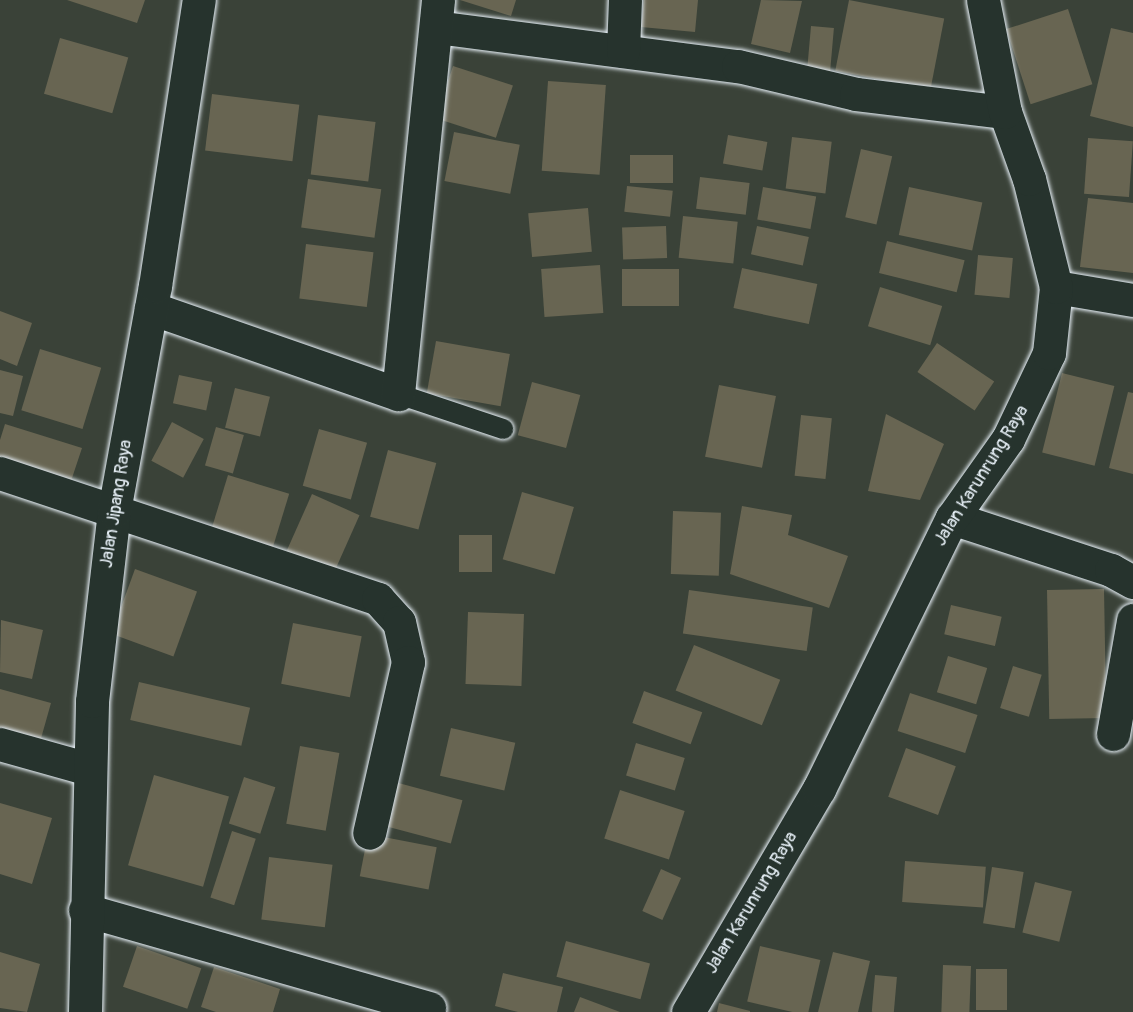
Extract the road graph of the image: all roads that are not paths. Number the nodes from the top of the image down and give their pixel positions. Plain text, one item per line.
1 (200, 0) edge
2 (625, 0) edge
3 (983, 0) edge
4 (437, 13) edge
5 (623, 51) junction
6 (1005, 112) junction
7 (1056, 287) junction
8 (1133, 300) edge
9 (151, 308) junction
10 (398, 394) junction
11 (503, 429) dead end
12 (0, 473) edge
13 (114, 511) junction
14 (952, 518) junction
15 (1133, 582) edge
16 (1133, 620) edge
17 (1113, 734) dead end
18 (0, 744) edge
19 (89, 769) junction
20 (369, 833) dead end
21 (85, 910) junction
22 (429, 1008) dead end
23 (85, 1012) edge
24 (688, 1012) edge

1 - 9 street, Jalan Jipang Raya
2 - 5 street
3 - 6 street, Jalan Karunrung Raya
4 - 5 street
4 - 10 street
5 - 6 street
6 - 7 street, Jalan Karunrung Raya
7 - 8 street
7 - 14 street, Jalan Karunrung Raya
9 - 10 street
9 - 13 street, Jalan Jipang Raya
10 - 11 lane
12 - 13 street
13 - 19 street, Jalan Jipang Raya
13 - 20 street
14 - 15 street
14 - 24 street, Jalan Karunrung Raya
16 - 17 street
18 - 19 street
19 - 21 street, Jalan Jipang Raya
21 - 22 street
21 - 23 street, Jalan Jipang Raya

